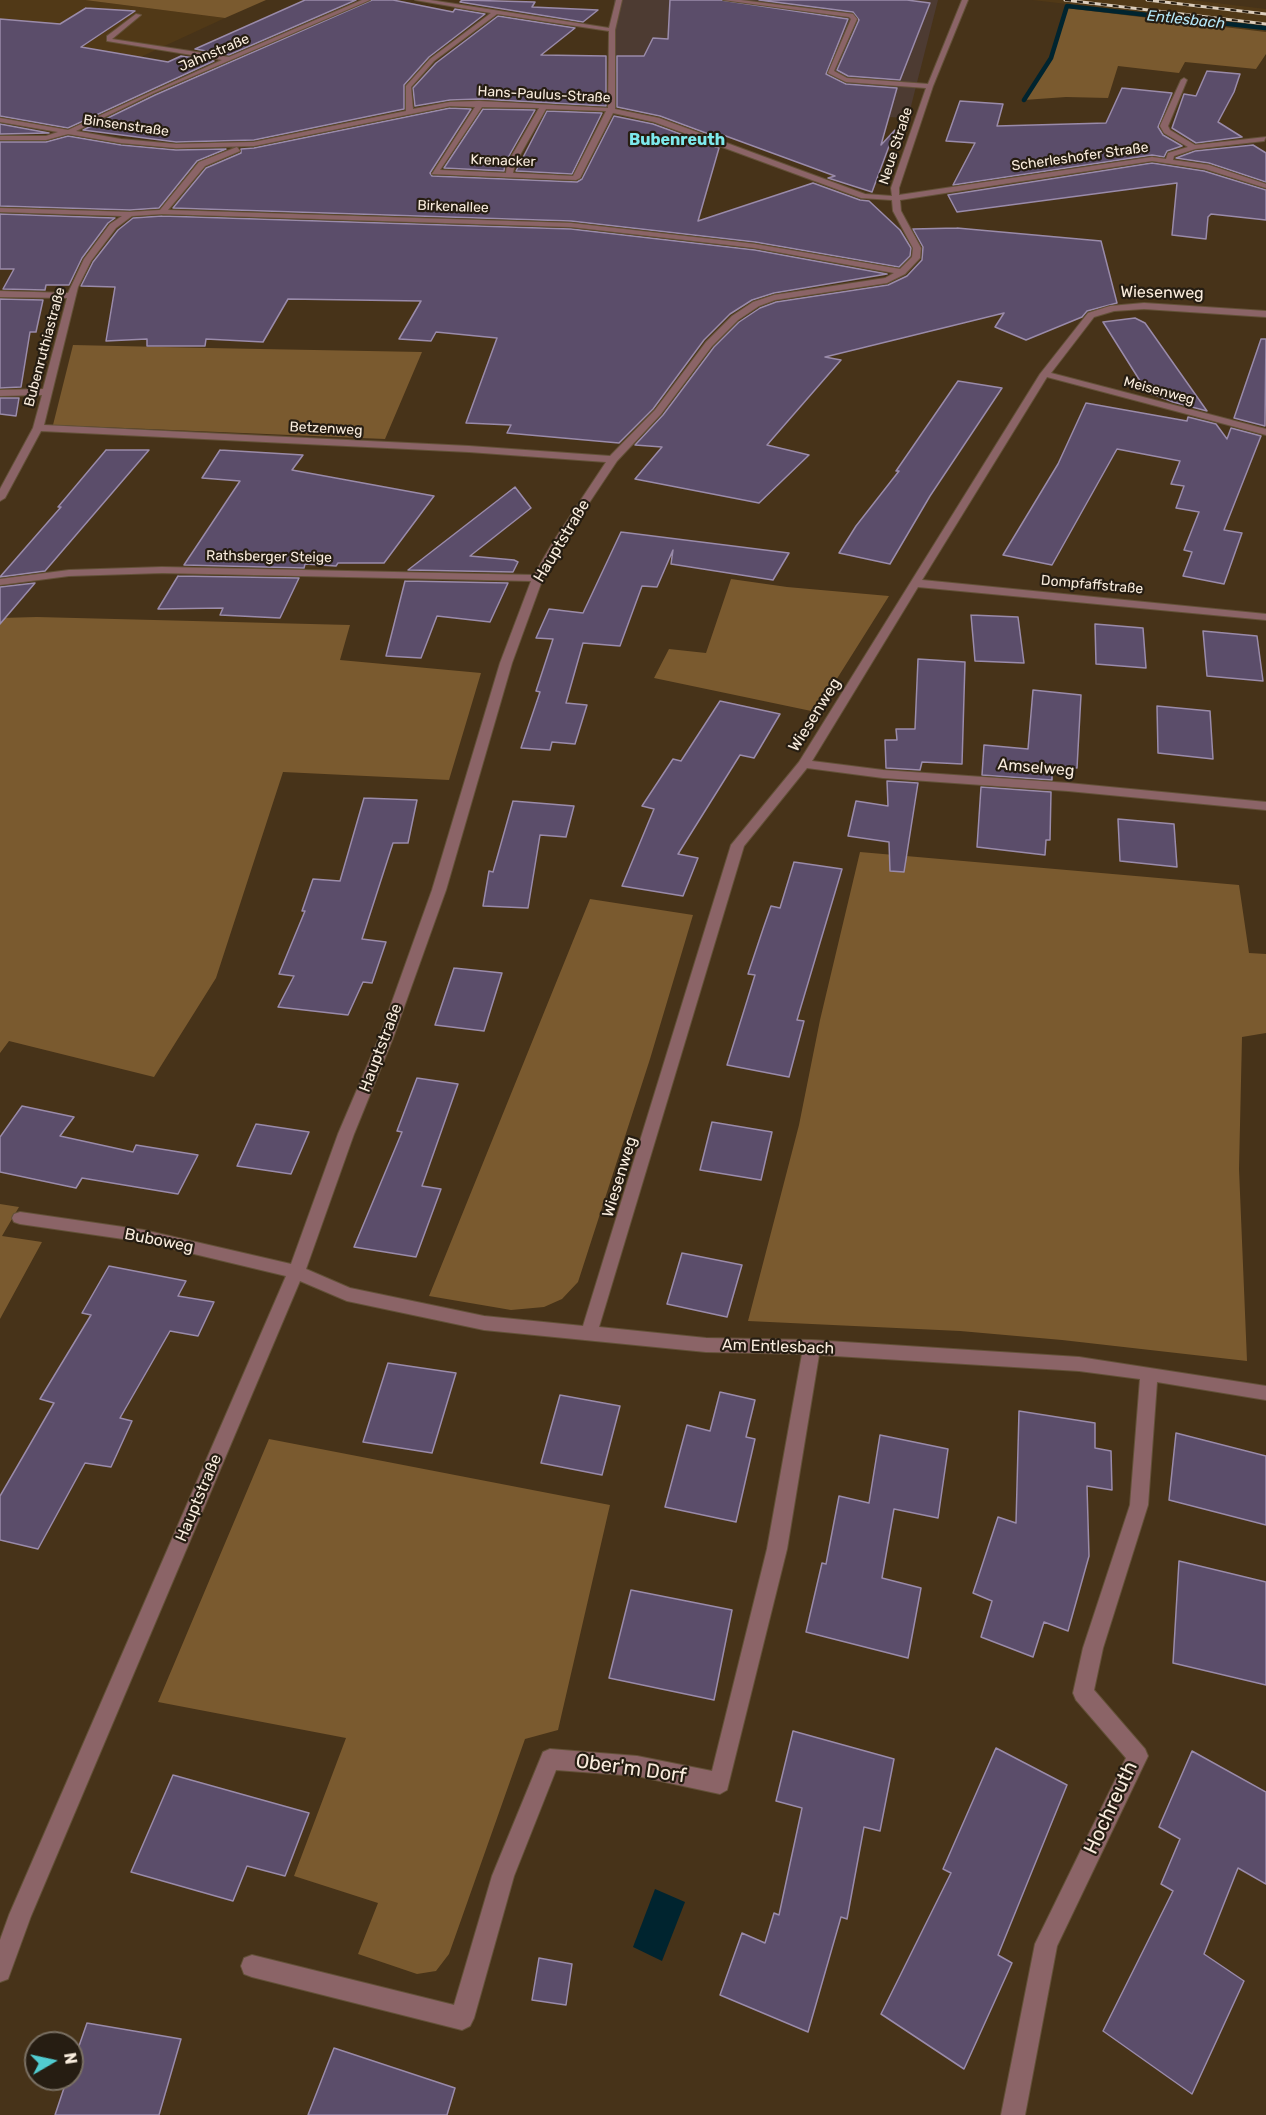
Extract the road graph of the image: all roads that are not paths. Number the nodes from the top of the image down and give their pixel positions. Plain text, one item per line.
1 (367, 0) edge
2 (418, 0) edge
3 (619, 0) edge
4 (726, 0) edge
5 (964, 0) edge
6 (495, 13) junction
7 (138, 15) dead end
8 (612, 30) junction
9 (231, 59) junction
10 (1184, 80) dead end
11 (930, 86) junction
12 (479, 103) junction
13 (545, 105) junction
14 (611, 109) junction
15 (410, 111) junction
16 (0, 120) edge
17 (71, 131) junction
18 (0, 138) edge
19 (1264, 139) dead end
20 (254, 144) junction
21 (176, 146) junction
22 (1194, 147) junction
23 (1169, 160) junction
24 (202, 164) junction
25 (509, 175) junction
26 (1266, 186) edge
27 (894, 198) junction
28 (0, 210) edge
29 (162, 212) junction
30 (130, 214) junction
31 (902, 272) junction
32 (0, 294) edge
33 (70, 296) junction
34 (1266, 314) edge
35 (1045, 374) junction
36 (46, 392) junction
37 (0, 393) edge
38 (38, 428) junction
39 (1266, 432) edge
40 (613, 459) junction
41 (0, 498) edge
42 (538, 578) junction
43 (0, 582) edge
44 (914, 583) junction
45 (1266, 617) edge
46 (804, 764) junction
47 (1266, 806) edge
48 (20, 1218) dead end
49 (296, 1272) junction
50 (589, 1333) junction
51 (812, 1347) junction
52 (1149, 1372) junction
53 (1266, 1393) edge
54 (252, 1966) dead end
55 (0, 1971) edge
56 (1013, 2115) edge

1 - 9 street, Jahnstraße
2 - 6 street
3 - 8 street
4 - 11 street
5 - 11 street, Neue Straße
6 - 8 street
6 - 15 street
7 - 9 street
8 - 14 street
9 - 17 street, Jahnstraße
10 - 22 street
11 - 27 street, Neue Straße
12 - 13 street, Hans-Paulus-Straße
12 - 15 street, Hans-Paulus-Straße
12 - 25 street, Krenacker
13 - 14 street, Hans-Paulus-Straße
13 - 25 street
14 - 25 street, Krenacker
14 - 27 street, Hans-Paulus-Straße
15 - 20 street, Hans-Paulus-Straße
16 - 17 street, Binsenstraße
17 - 18 street, Binsenstraße
17 - 21 street, Binsenstraße
19 - 22 street
20 - 21 street, Binsenstraße
20 - 24 street
21 - 24 street, Binsenstraße
22 - 23 street
23 - 26 street, Scherleshofer Straße
23 - 27 street, Scherleshofer Straße
24 - 29 street
27 - 31 street, Neue Straße
28 - 30 street, Birkenallee
29 - 30 street, Birkenallee
29 - 31 street, Birkenallee
30 - 33 street, Bubenruthiastraße
31 - 40 street, Hauptstraße
32 - 33 street
33 - 36 street, Bubenruthiastraße
34 - 35 street, Wiesenweg
35 - 39 street, Meisenweg
35 - 44 street, Wiesenweg
36 - 37 street
36 - 38 street, Bubenruthiastraße
38 - 40 street, Betzenweg
38 - 41 street, Bubenruthiastraße
40 - 42 street, Hauptstraße
42 - 43 street, Rathsberger Steige
42 - 49 street, Hauptstraße
44 - 45 street, Dompfaffstraße
44 - 46 street, Wiesenweg
46 - 47 street, Amselweg
46 - 50 street, Wiesenweg
48 - 49 street, Buboweg
49 - 50 street, Am Entlesbach
49 - 55 street, Hauptstraße
50 - 51 street, Am Entlesbach
51 - 52 street, Am Entlesbach
51 - 54 street, Ober'm Dorf
52 - 53 street, Am Entlesbach
52 - 56 street, Hochreuth

